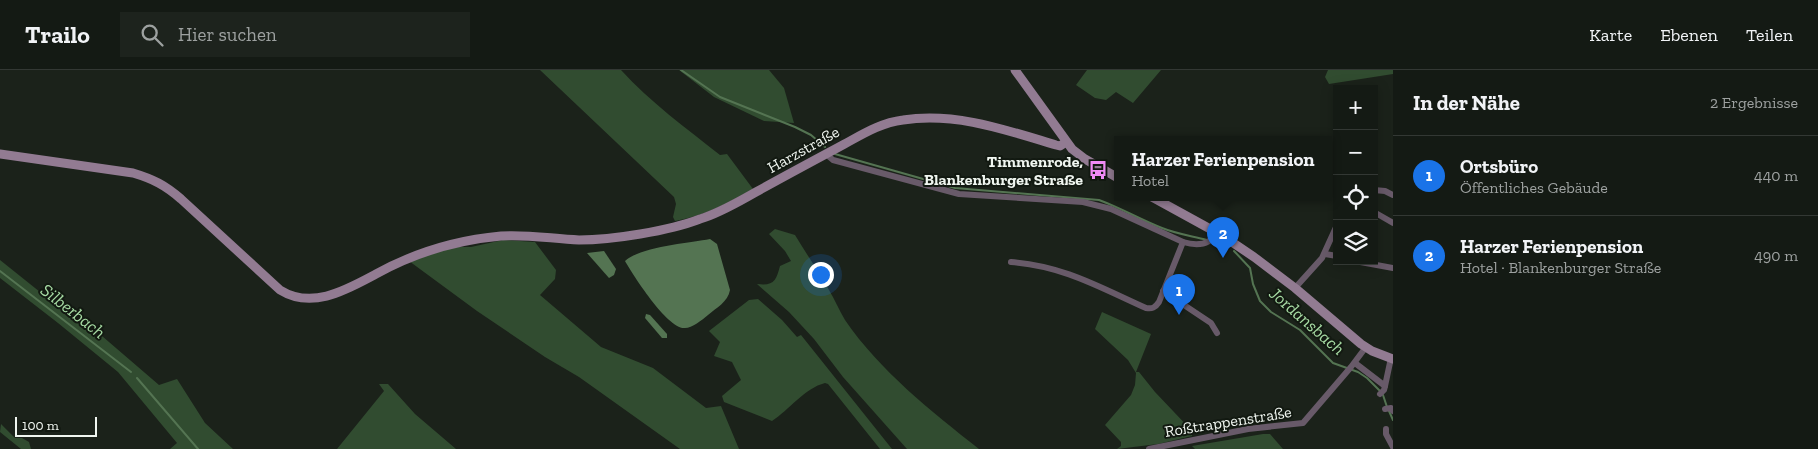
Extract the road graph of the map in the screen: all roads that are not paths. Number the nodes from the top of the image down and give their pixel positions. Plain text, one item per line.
1 (1015, 70) edge
2 (1066, 142) junction
3 (0, 154) edge
4 (826, 154) junction
5 (1114, 176) edge
6 (1378, 190) edge
7 (1393, 195) edge
8 (1159, 201) edge
9 (1378, 214) edge
10 (1393, 223) edge
11 (1215, 235) junction
12 (1333, 235) edge
13 (1183, 242) junction
14 (1325, 254) junction
15 (1333, 255) edge
16 (1011, 262) dead end
17 (1376, 265) edge
18 (1393, 268) edge
19 (1295, 288) junction
20 (1163, 290) junction
21 (1217, 333) dead end
22 (1366, 347) junction
23 (1392, 358) edge
24 (1351, 368) junction
25 (1386, 429) dead end
26 (1391, 438) edge
27 (1393, 447) edge
28 (1149, 449) edge

1 - 2 street
2 - 4 street, Harzstraße
2 - 5 street
3 - 4 street, Harzstraße
4 - 13 street
6 - 7 street
8 - 11 street
9 - 10 street
11 - 13 street
11 - 19 street
12 - 14 street
13 - 20 street
14 - 15 street
14 - 19 street
16 - 20 street
17 - 18 street
19 - 22 street
20 - 21 street
22 - 23 street
22 - 24 street, Roßtrappenstraße
23 - 24 street
24 - 28 street, Roßtrappenstraße
25 - 26 street
26 - 27 street

